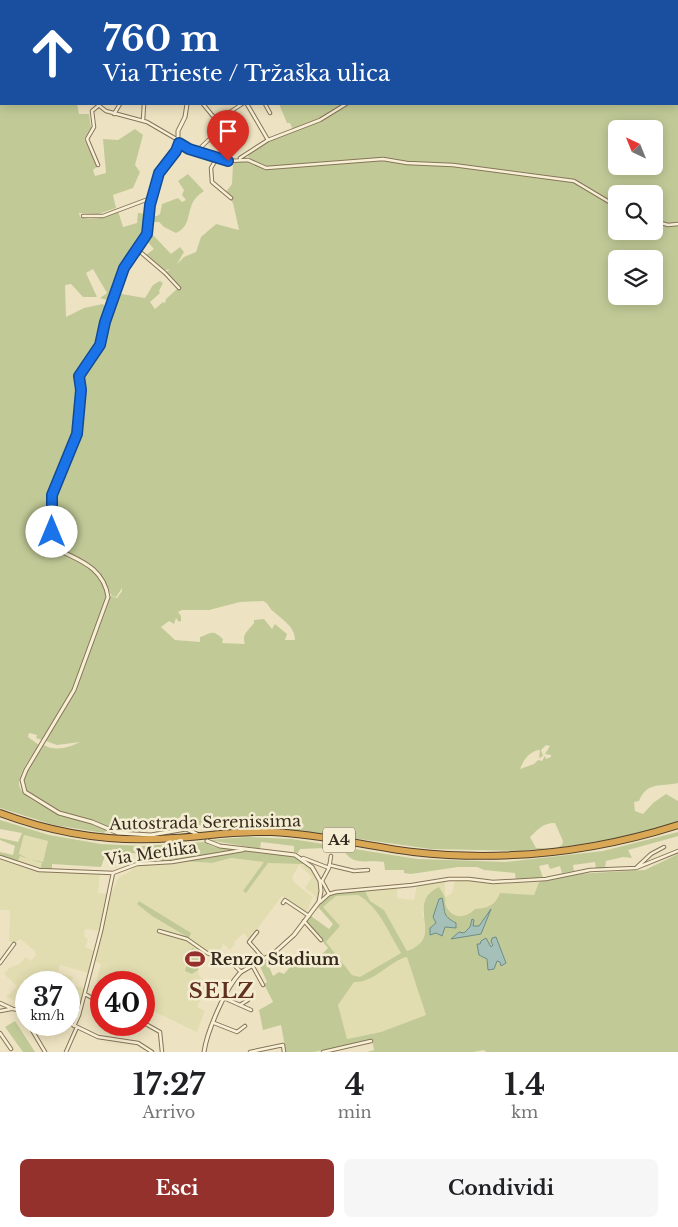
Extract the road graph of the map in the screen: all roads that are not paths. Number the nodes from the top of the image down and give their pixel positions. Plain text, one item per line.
1 (97, 105) edge
2 (119, 105) edge
3 (144, 105) edge
4 (187, 105) edge
5 (204, 105) edge
6 (240, 105) edge
7 (248, 105) edge
8 (266, 105) edge
9 (344, 105) edge
10 (270, 113) dead end
11 (114, 114) junction
12 (143, 120) junction
13 (218, 120) junction
14 (224, 125) junction
15 (268, 140) junction
16 (179, 142) junction
17 (242, 142) dead end
18 (197, 151) junction
19 (245, 155) junction
20 (218, 158) junction
21 (236, 160) junction
22 (248, 160) junction
23 (98, 164) dead end
24 (151, 198) junction
25 (232, 198) dead end
26 (608, 201) edge
27 (83, 216) dead end
28 (663, 224) edge
29 (678, 224) edge
30 (138, 250) junction
31 (179, 288) dead end
32 (0, 812) edge
33 (0, 816) edge
34 (678, 827) edge
35 (197, 834) dead end
36 (207, 841) dead end
37 (664, 847) dead end
38 (247, 848) junction
39 (678, 851) edge
40 (0, 856) edge
41 (331, 856) dead end
42 (303, 858) junction
43 (329, 866) junction
44 (636, 868) junction
45 (368, 870) dead end
46 (113, 873) junction
47 (329, 894) junction
48 (318, 902) junction
49 (283, 903) dead end
50 (309, 916) junction
51 (304, 922) junction
52 (159, 931) dead end
53 (258, 932) dead end
54 (321, 940) dead end
55 (14, 944) dead end
56 (264, 959) junction
57 (0, 963) edge
58 (252, 965) junction
59 (240, 972) junction
60 (263, 985) dead end
61 (84, 994) junction
62 (90, 997) edge
63 (224, 998) junction
64 (248, 1000) dead end
65 (1, 1004) edge
66 (240, 1005) junction
67 (80, 1008) edge
68 (13, 1009) joint
69 (251, 1010) dead end
70 (2, 1011) edge
71 (214, 1023) junction
72 (245, 1026) dead end
73 (80, 1028) edge
74 (155, 1029) edge
75 (0, 1032) edge
76 (36, 1036) edge
77 (72, 1036) edge
78 (371, 1041) dead end
79 (11, 1049) dead end
80 (45, 1052) edge
81 (68, 1052) edge
82 (152, 1052) edge
83 (162, 1052) edge
84 (204, 1052) edge
85 (250, 1052) edge
86 (284, 1052) edge
87 (323, 1052) edge

1 - 11 street
1 - 23 street
2 - 11 street
3 - 12 street
4 - 16 street
5 - 13 street
6 - 13 street
7 - 15 street
8 - 10 street
9 - 15 street
11 - 12 street
12 - 16 street
13 - 14 street
14 - 17 street
14 - 18 street
15 - 19 street
16 - 18 street
16 - 24 street
18 - 20 street
19 - 21 street
19 - 22 street
20 - 21 street
20 - 25 street
21 - 22 street
22 - 26 street
24 - 27 street
24 - 30 street
28 - 29 street
30 - 31 street
30 - 35 street
32 - 34 highway, Autostrada Serenissima / A4
33 - 34 highway, Autostrada Serenissima / A4
36 - 38 street
37 - 44 street
38 - 42 street
38 - 46 street, Via Metlika
39 - 44 street
40 - 46 street, Via Metlika
41 - 43 street
42 - 43 street
42 - 48 street
43 - 45 street
43 - 47 street
44 - 47 street
46 - 61 street
47 - 48 street
48 - 50 street
49 - 50 street
50 - 51 street
51 - 54 street
51 - 56 street
52 - 59 street
53 - 56 street
55 - 57 street
56 - 58 street
58 - 59 street
58 - 60 street
59 - 63 street
61 - 62 street
61 - 67 street
63 - 66 street
63 - 71 street
64 - 66 street
65 - 68 street
65 - 70 street
66 - 69 street
68 - 70 street
71 - 72 street
71 - 84 street
73 - 82 street
74 - 83 street
75 - 79 street
76 - 80 street
77 - 81 street
78 - 87 street
85 - 86 street

